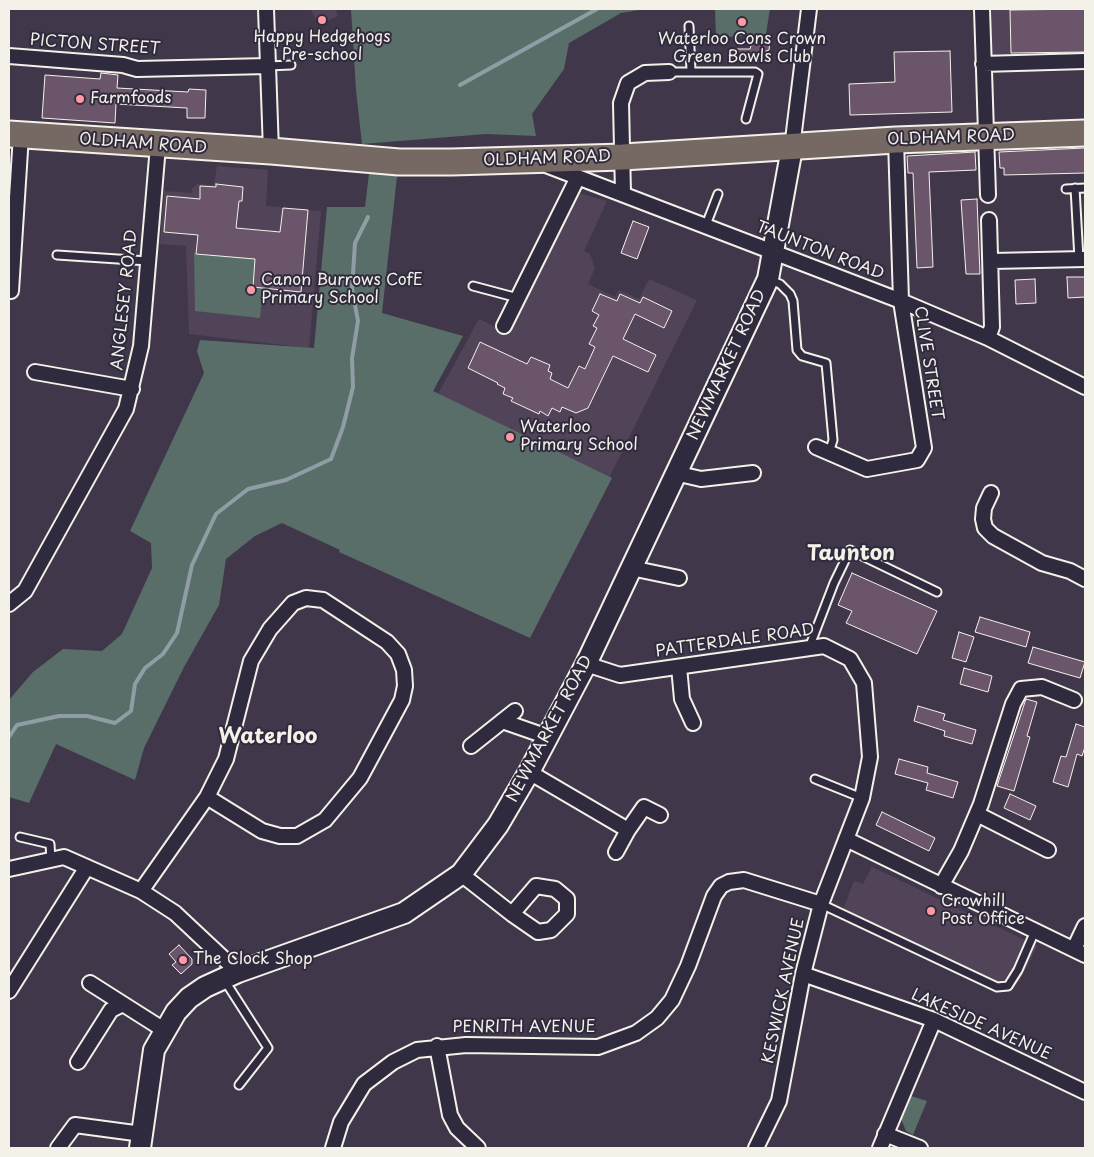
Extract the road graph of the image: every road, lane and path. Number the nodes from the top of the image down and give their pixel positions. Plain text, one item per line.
1 (266, 9) edge
2 (809, 9) edge
3 (982, 9) edge
4 (689, 26) dead end
5 (9, 56) edge
6 (1085, 60) edge
7 (983, 64) junction
8 (268, 66) junction
9 (291, 66) dead end
10 (669, 72) joint
11 (691, 72) junction
12 (746, 119) dead end
13 (1085, 132) edge
14 (15, 135) edge
15 (986, 137) junction
16 (158, 146) junction
17 (792, 148) junction
18 (271, 151) junction
19 (896, 151) junction
20 (623, 157) junction
21 (536, 161) junction
22 (578, 177) junction
23 (1075, 188) junction
24 (1085, 188) edge
25 (1066, 189) dead end
26 (623, 194) junction
27 (718, 194) dead end
28 (988, 195) dead end
29 (989, 220) dead end
30 (706, 225) junction
31 (773, 251) junction
32 (57, 255) dead end
33 (1082, 259) edge
34 (148, 261) junction
35 (992, 261) junction
36 (768, 279) junction
37 (473, 286) dead end
38 (11, 291) dead end
39 (518, 298) junction
40 (901, 301) junction
41 (504, 326) dead end
42 (988, 338) junction
43 (35, 372) dead end
44 (1085, 387) edge
45 (132, 389) junction
46 (816, 447) dead end
47 (829, 452) junction
48 (675, 473) junction
49 (752, 473) dead end
50 (990, 493) dead end
51 (631, 568) junction
52 (679, 578) dead end
53 (1085, 579) edge
54 (937, 592) dead end
55 (9, 604) edge
56 (809, 648) junction
57 (586, 664) junction
58 (679, 667) junction
59 (1074, 700) dead end
60 (514, 711) dead end
61 (502, 721) junction
62 (693, 723) dead end
63 (548, 737) junction
64 (471, 746) dead end
65 (529, 772) junction
66 (815, 779) dead end
67 (207, 798) junction
68 (862, 798) junction
69 (977, 814) junction
70 (660, 815) dead end
71 (628, 830) junction
72 (20, 837) dead end
73 (846, 840) junction
74 (1048, 850) dead end
75 (616, 852) dead end
76 (51, 860) junction
77 (87, 867) junction
78 (9, 870) edge
79 (461, 874) junction
80 (941, 886) junction
81 (141, 891) junction
82 (821, 904) junction
83 (512, 914) dead end
84 (1085, 926) edge
85 (1035, 931) junction
86 (1080, 952) edge
87 (803, 974) junction
88 (231, 975) junction
89 (90, 983) dead end
90 (9, 991) edge
91 (123, 1004) junction
92 (934, 1020) junction
93 (164, 1030) junction
94 (437, 1046) junction
95 (78, 1062) dead end
96 (239, 1085) dead end
97 (1085, 1092) edge
98 (886, 1134) junction
99 (141, 1141) edge
100 (58, 1148) edge
101 (333, 1148) edge
102 (478, 1148) edge
103 (756, 1148) edge
104 (880, 1148) edge
105 (920, 1148) edge

1 - 8 street
2 - 17 street
3 - 7 street
4 - 11 lane
5 - 8 street, PICTON STREET
6 - 7 street
7 - 15 street
8 - 9 lane
8 - 18 street
10 - 11 lane
10 - 20 street
11 - 12 lane
13 - 15 highway, OLDHAM ROAD
14 - 16 highway, OLDHAM ROAD
14 - 38 street
15 - 19 highway, OLDHAM ROAD
15 - 28 street
16 - 18 highway, OLDHAM ROAD
16 - 34 street, ANGLESEY ROAD
17 - 19 highway, OLDHAM ROAD
17 - 20 highway, OLDHAM ROAD
17 - 31 street, NEWMARKET ROAD
18 - 21 highway, OLDHAM ROAD
19 - 40 street, CLIVE STREET
20 - 21 highway, OLDHAM ROAD
20 - 26 street
21 - 22 street, TAUNTON ROAD
22 - 26 street, TAUNTON ROAD
22 - 39 street
23 - 24 lane
23 - 25 lane
23 - 33 lane
26 - 30 street, TAUNTON ROAD
27 - 30 lane
29 - 35 street
30 - 31 street, TAUNTON ROAD
31 - 36 street, NEWMARKET ROAD
31 - 40 street, TAUNTON ROAD
32 - 34 lane
33 - 35 street
34 - 45 street, ANGLESEY ROAD
35 - 42 street
36 - 47 lane
36 - 48 street, NEWMARKET ROAD
37 - 39 lane
39 - 41 street
40 - 42 street, TAUNTON ROAD
40 - 47 street, CLIVE STREET
42 - 44 street, TAUNTON ROAD
43 - 45 street
45 - 55 street, ANGLESEY ROAD
46 - 47 street, CLIVE STREET
48 - 49 street
48 - 51 street, NEWMARKET ROAD
50 - 53 street
51 - 52 street
51 - 57 street, NEWMARKET ROAD
54 - 56 lane
56 - 58 street, PATTERDALE ROAD
56 - 68 street, PATTERDALE ROAD
57 - 58 street, PATTERDALE ROAD
57 - 63 street, NEWMARKET ROAD
58 - 62 street
59 - 69 street
60 - 61 street
61 - 63 street
61 - 64 street
63 - 65 street, NEWMARKET ROAD
65 - 71 street
65 - 79 street, NEWMARKET ROAD
66 - 68 lane
67 - 67 street
67 - 81 street
68 - 73 street, PATTERDALE ROAD
69 - 74 street
69 - 80 street
70 - 71 street
71 - 75 street
72 - 76 lane
73 - 80 street
73 - 82 street, KESWICK AVENUE
76 - 77 street
76 - 78 street
77 - 81 street
77 - 90 street
79 - 83 street
79 - 88 street, NEWMARKET ROAD
80 - 85 street
81 - 88 street
82 - 85 lane
82 - 87 street, KESWICK AVENUE
82 - 94 street, PENRITH AVENUE
84 - 86 street
85 - 86 street
87 - 92 street, LAKESIDE AVENUE
87 - 103 street, KESWICK AVENUE
88 - 93 street, NEWMARKET ROAD
88 - 96 lane
89 - 91 street
91 - 93 street
91 - 95 street
92 - 97 street, LAKESIDE AVENUE
92 - 98 street
93 - 99 street, NEWMARKET ROAD
94 - 101 street, PENRITH AVENUE
94 - 102 street
98 - 104 street
98 - 105 street
99 - 100 street

